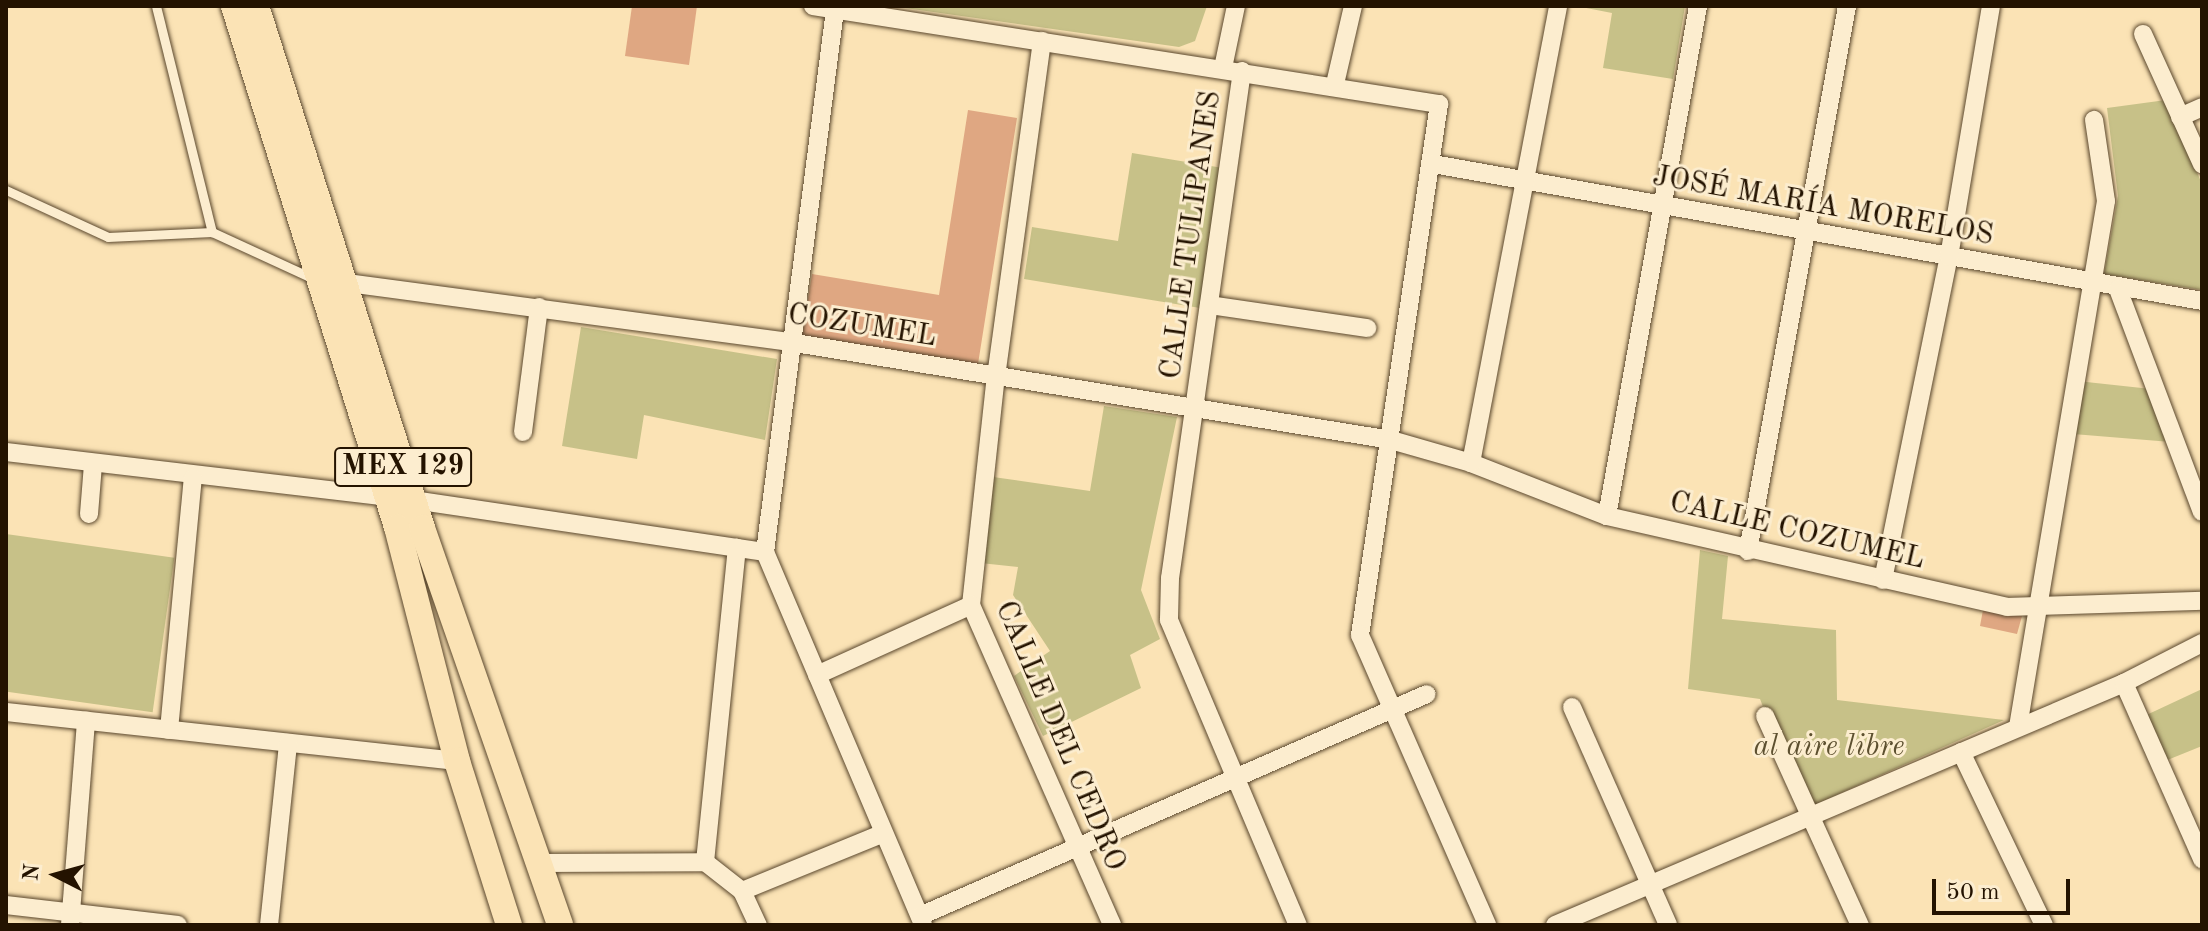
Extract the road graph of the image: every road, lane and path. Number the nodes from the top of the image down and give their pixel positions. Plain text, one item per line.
1 (156, 6) edge
2 (234, 6) edge
3 (256, 6) edge
4 (813, 6) edge
5 (942, 6) edge
6 (1236, 6) edge
7 (1353, 6) edge
8 (1558, 6) edge
9 (1698, 6) edge
10 (1847, 6) edge
11 (1991, 6) edge
12 (835, 10) junction
13 (941, 25) junction
14 (2143, 34) dead end
15 (1042, 41) junction
16 (1223, 68) junction
17 (1242, 71) junction
18 (1335, 84) junction
19 (2202, 107) edge
20 (2180, 117) junction
21 (2094, 120) dead end
22 (1433, 164) junction
23 (2202, 164) edge
24 (1524, 181) junction
25 (6, 190) edge
26 (1663, 204) junction
27 (1803, 231) junction
28 (212, 232) junction
29 (1949, 257) junction
30 (334, 281) junction
31 (2091, 283) junction
32 (2118, 289) junction
33 (2202, 301) edge
34 (1209, 305) junction
35 (539, 307) junction
36 (1367, 328) dead end
37 (795, 343) junction
38 (996, 375) junction
39 (1194, 407) junction
40 (523, 432) dead end
41 (1391, 440) junction
42 (6, 452) edge
43 (1471, 463) junction
44 (93, 464) junction
45 (193, 478) junction
46 (387, 497) junction
47 (413, 500) junction
48 (2202, 512) edge
49 (89, 514) dead end
50 (1607, 516) junction
51 (737, 548) junction
52 (1748, 551) junction
53 (765, 552) junction
54 (1883, 580) junction
55 (2202, 601) edge
56 (971, 605) junction
57 (2034, 608) junction
58 (2202, 643) edge
59 (817, 675) junction
60 (2124, 683) junction
61 (1427, 694) dead end
62 (1572, 707) dead end
63 (1391, 709) junction
64 (6, 712) edge
65 (1765, 716) dead end
66 (86, 721) junction
67 (2018, 727) junction
68 (169, 730) junction
69 (288, 743) junction
70 (1961, 752) junction
71 (457, 761) junction
72 (1235, 781) junction
73 (1812, 814) junction
74 (882, 834) junction
75 (1076, 844) junction
76 (2202, 859) edge
77 (705, 862) junction
78 (539, 863) junction
79 (1650, 882) junction
80 (742, 891) junction
81 (6, 905) edge
82 (71, 919) edge
83 (922, 920) edge
84 (178, 925) edge
85 (269, 925) edge
86 (509, 925) edge
87 (560, 925) edge
88 (758, 925) edge
89 (1112, 925) edge
90 (1298, 925) edge
91 (1487, 925) edge
92 (1555, 925) edge
93 (1668, 925) edge
94 (1860, 925) edge
95 (2044, 925) edge

1 - 28 lane
2 - 30 main road, MEX 129
3 - 30 main road, MEX 129
4 - 12 street
5 - 13 street
6 - 16 street
7 - 18 street
8 - 24 street
9 - 26 street
10 - 27 street
11 - 29 street
12 - 13 street
12 - 37 street
13 - 15 street
14 - 20 street
15 - 16 street
15 - 38 street, CALLE DEL CEDRO
16 - 17 street
17 - 18 street
17 - 34 street, CALLE TULIPANES
18 - 22 street
19 - 20 street
20 - 23 street
21 - 31 street
22 - 24 street, JOSÉ MARÍA MORELOS
22 - 41 street
24 - 26 street, JOSÉ MARÍA MORELOS
24 - 43 street
25 - 28 lane
26 - 27 street, JOSÉ MARÍA MORELOS
26 - 50 street
27 - 29 street, JOSÉ MARÍA MORELOS
27 - 52 street
28 - 30 lane
29 - 31 street, JOSÉ MARÍA MORELOS
29 - 54 street
30 - 35 street, COZUMEL
30 - 46 main road, MEX 129
30 - 47 main road, MEX 129
31 - 32 street, JOSÉ MARÍA MORELOS
31 - 57 street
32 - 33 street, JOSÉ MARÍA MORELOS
32 - 48 street
34 - 36 street
34 - 39 street, CALLE TULIPANES
35 - 37 street, COZUMEL
35 - 40 street
37 - 38 street, COZUMEL
37 - 53 street
38 - 39 street, COZUMEL
38 - 56 street, CALLE DEL CEDRO
39 - 41 street, COZUMEL
39 - 72 street, CALLE TULIPANES
41 - 43 street, CALLE COZUMEL
41 - 63 street
42 - 44 street
43 - 50 street, CALLE COZUMEL
44 - 45 street
44 - 49 street
45 - 46 street
45 - 68 street
46 - 47 street
46 - 71 main road, MEX 129
47 - 51 street
47 - 78 main road, MEX 129
50 - 52 street, CALLE COZUMEL
51 - 53 street
51 - 77 street
52 - 54 street, CALLE COZUMEL
53 - 59 street
54 - 57 street, CALLE COZUMEL
55 - 57 street, CALLE COZUMEL
56 - 59 street
56 - 75 street, CALLE DEL CEDRO
57 - 67 street
58 - 60 street
59 - 74 street
60 - 67 street
60 - 76 street
61 - 63 street
62 - 79 street
63 - 72 street
63 - 91 street
64 - 66 street
65 - 73 street
66 - 68 street
66 - 82 street
67 - 70 street
68 - 69 street
69 - 71 street
69 - 85 street
70 - 73 street
70 - 95 street
71 - 86 main road, MEX 129
72 - 75 street
72 - 90 street, CALLE TULIPANES
73 - 79 street
73 - 94 street
74 - 80 street
74 - 83 street
75 - 83 street
75 - 89 street, CALLE DEL CEDRO
77 - 78 street
77 - 80 street
78 - 87 main road, MEX 129
79 - 92 street
79 - 93 street
80 - 88 street
81 - 82 street
82 - 84 street

